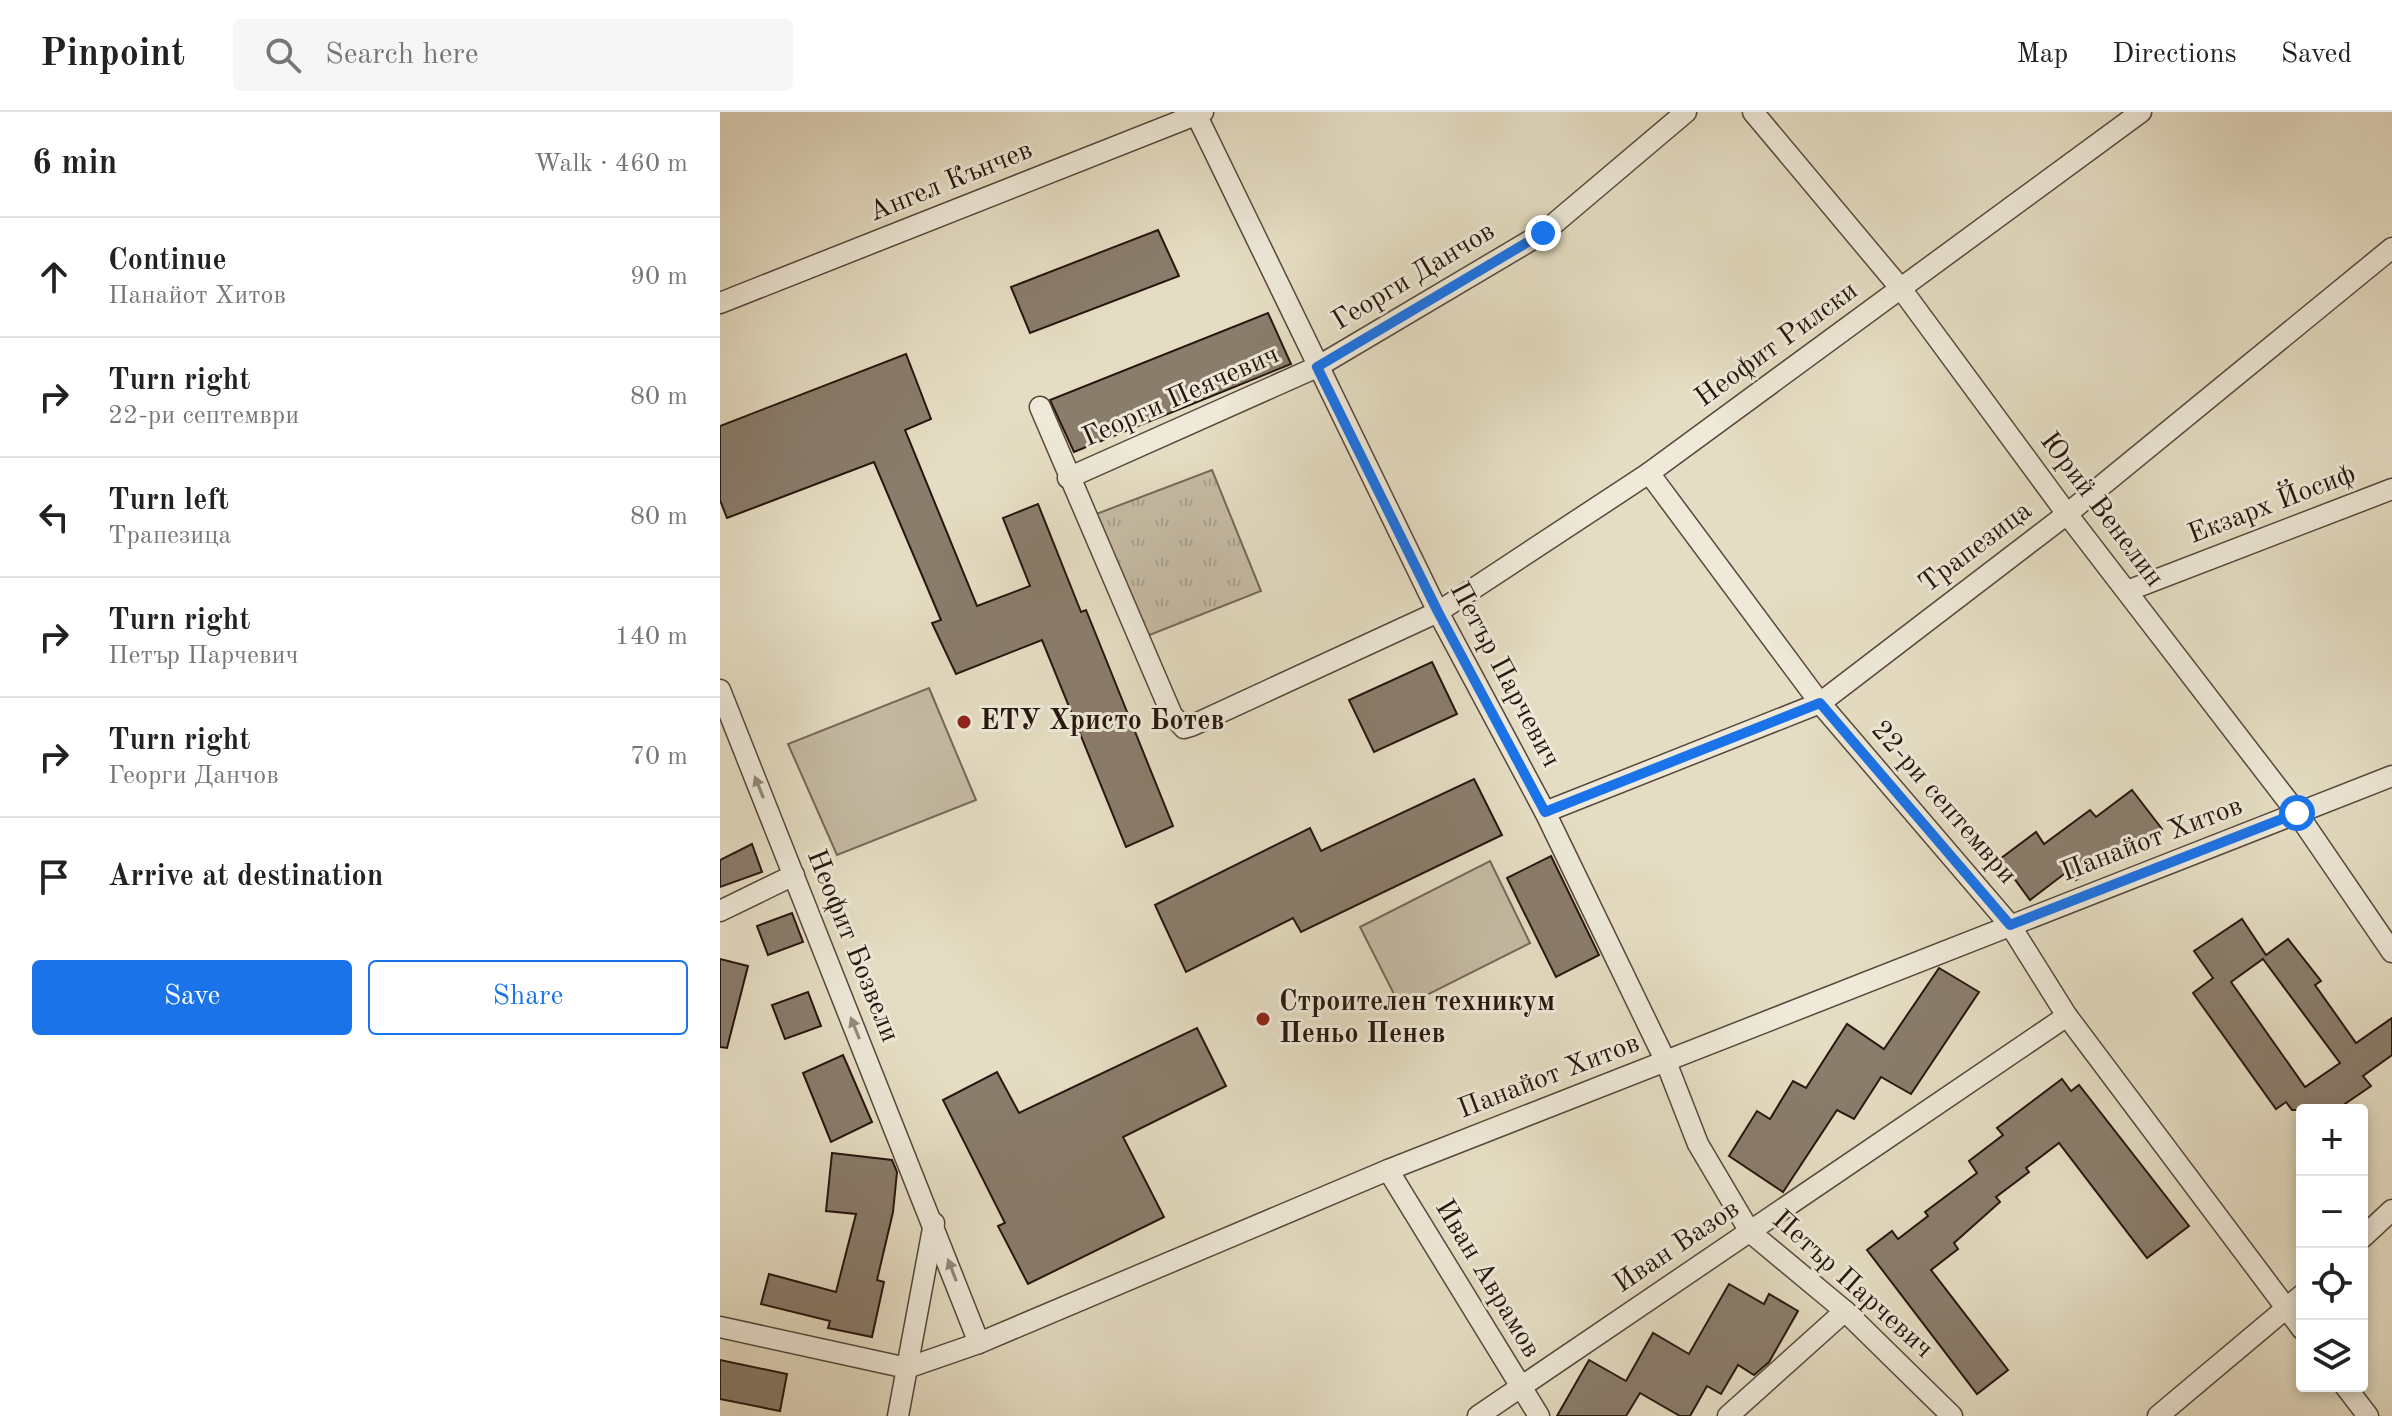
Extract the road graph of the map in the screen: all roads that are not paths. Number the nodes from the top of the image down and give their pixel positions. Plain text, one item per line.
1 (1686, 112) edge
2 (1753, 112) edge
3 (2141, 112) edge
4 (1198, 113) edge
5 (2392, 248) edge
6 (1902, 290) junction
7 (720, 303) edge
8 (1317, 367) junction
9 (1040, 407) dead end
10 (1649, 473) junction
11 (1068, 478) junction
12 (2392, 489) edge
13 (2067, 514) junction
14 (2127, 591) junction
15 (1438, 612) junction
16 (720, 690) edge
17 (1820, 703) junction
18 (2392, 776) edge
19 (1545, 812) junction
20 (2297, 813) junction
21 (794, 875) junction
22 (720, 911) edge
23 (2010, 925) junction
24 (2392, 952) edge
25 (2067, 1016) junction
26 (1666, 1062) junction
27 (1388, 1170) junction
28 (2392, 1210) edge
29 (934, 1223) junction
30 (1750, 1232) junction
31 (2368, 1232) edge
32 (2296, 1300) edge
33 (2286, 1309) junction
34 (1845, 1311) junction
35 (2296, 1322) edge
36 (720, 1327) edge
37 (979, 1343) junction
38 (907, 1368) junction
39 (1519, 1387) junction
40 (2350, 1392) edge
41 (898, 1416) edge
42 (1478, 1416) edge
43 (1539, 1416) edge
44 (1728, 1416) edge
45 (1952, 1416) edge
46 (2158, 1416) edge
47 (2368, 1416) edge

1 - 8 street, Георги Данчов
2 - 6 street, Юрий Венелин
3 - 6 street, Неофит Рилски
4 - 7 street, Ангел Кънчев
4 - 8 street, Петър Парчевич
5 - 13 street, Трапезица
6 - 10 street, Неофит Рилски
6 - 13 street, Юрий Венелин
8 - 11 street, Георги Пеячевич
8 - 15 street, Петър Парчевич
9 - 11 street, Георги Пеячевич
10 - 15 street, Неофит Рилски
10 - 17 street, 22-ри септември
11 - 15 street, Георги Пеячевич
12 - 14 street, Екзарх Йосиф
13 - 14 street, Юрий Венелин
13 - 17 street, Трапезица
14 - 20 street, Юрий Венелин
15 - 19 street, Петър Парчевич
21 -> 16 street, Неофит Бозвели
17 - 19 street, Трапезица
17 - 23 street, 22-ри септември
18 - 20 street, Панайот Хитов
19 - 26 street, Петър Парчевич
20 - 23 street, Панайот Хитов
20 - 24 street, Юрий Венелин
21 - 22 street
29 -> 21 street, Неофит Бозвели
23 - 25 street, 22-ри септември
23 - 26 street, Панайот Хитов
25 - 30 street, Иван Вазов
25 - 33 street, 22-ри септември
26 - 27 street, Панайот Хитов
26 - 30 street, Петър Парчевич
27 - 37 street, Панайот Хитов
27 - 39 street, Иван Аврамов
28 - 31 street
37 -> 29 street, Неофит Бозвели
29 - 38 street
30 - 34 street, Петър Парчевич
30 - 39 street, Иван Вазов
32 - 33 street
33 - 35 street, 22-ри септември
33 - 46 street
34 - 44 street
34 - 45 street, Петър Парчевич
36 - 38 street
37 - 38 street, Панайот Хитов
38 - 41 street
39 - 42 street, Иван Вазов
39 - 43 street, Иван Аврамов
40 - 47 street

